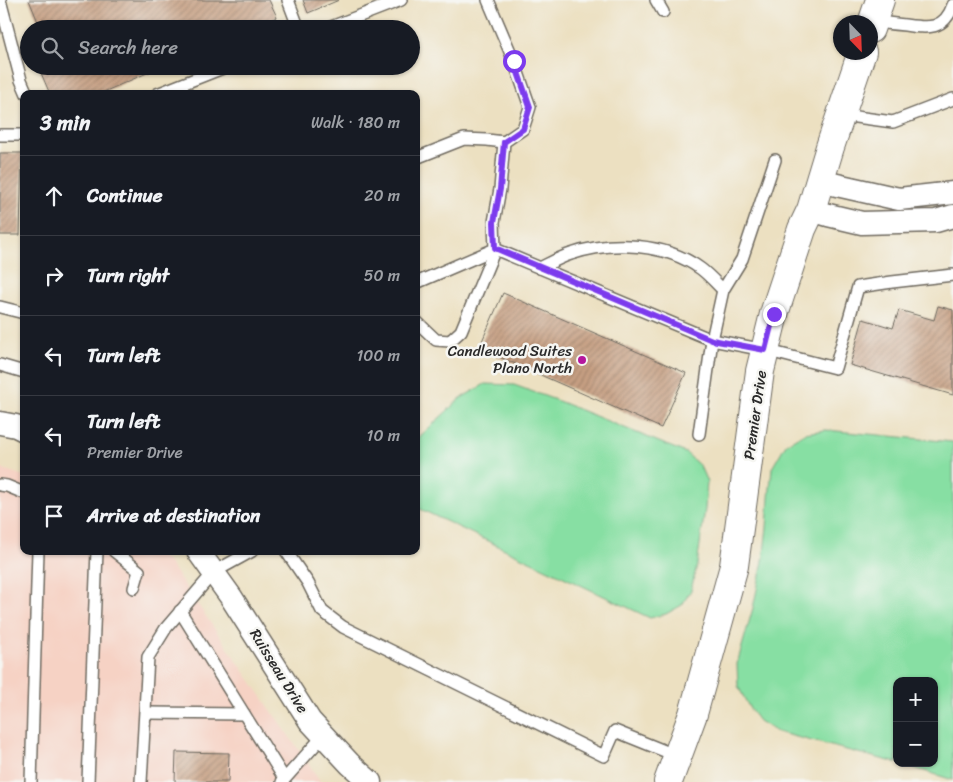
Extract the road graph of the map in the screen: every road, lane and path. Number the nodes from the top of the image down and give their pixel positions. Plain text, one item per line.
1 (0, 0) edge
2 (288, 0) edge
3 (401, 0) edge
4 (488, 0) edge
5 (656, 0) edge
6 (953, 5) edge
7 (663, 12) dead end
8 (878, 18) edge
9 (296, 20) edge
10 (349, 20) edge
11 (859, 60) edge
12 (205, 75) edge
13 (25, 90) edge
14 (167, 90) edge
15 (953, 99) edge
16 (841, 115) junction
17 (0, 135) edge
18 (20, 135) edge
19 (504, 142) junction
20 (420, 156) edge
21 (775, 160) dead end
22 (819, 181) junction
23 (953, 193) edge
24 (811, 210) junction
25 (953, 216) edge
26 (495, 248) junction
27 (540, 268) junction
28 (953, 275) edge
29 (420, 281) edge
30 (723, 290) junction
31 (0, 307) edge
32 (20, 313) edge
33 (420, 325) edge
34 (712, 340) junction
35 (765, 350) junction
36 (0, 365) edge
37 (20, 371) edge
38 (0, 423) edge
39 (20, 428) edge
40 (699, 434) dead end
41 (0, 485) edge
42 (20, 491) edge
43 (38, 555) edge
44 (97, 555) edge
45 (119, 555) edge
46 (201, 555) edge
47 (245, 555) edge
48 (289, 555) edge
49 (214, 572) junction
50 (134, 588) dead end
51 (180, 611) junction
52 (146, 713) junction
53 (244, 714) junction
54 (324, 735) junction
55 (677, 756) junction
56 (283, 780) edge
57 (31, 782) edge
58 (88, 782) edge
59 (142, 782) edge
60 (370, 782) edge
61 (668, 782) edge

1 - 13 lane
2 - 9 lane
3 - 10 lane
4 - 19 lane
5 - 7 lane
6 - 8 lane
11 - 16 street, Premier Drive
12 - 14 lane
15 - 16 lane
16 - 22 street, Premier Drive
17 - 18 lane
19 - 20 lane
19 - 26 lane
21 - 30 lane
22 - 23 street
22 - 24 street, Premier Drive
24 - 25 street
24 - 35 street, Premier Drive
26 - 27 lane
26 - 29 lane
26 - 33 lane
27 - 30 lane
27 - 34 lane
28 - 35 lane
30 - 34 lane
31 - 32 lane
34 - 35 lane
34 - 40 lane
35 - 55 street, Premier Drive
36 - 37 lane
38 - 39 street
41 - 42 lane
43 - 57 lane
44 - 58 lane
45 - 50 lane
46 - 49 street, Ruisseau Drive
47 - 49 lane
48 - 55 lane
49 - 51 lane
49 - 54 street, Ruisseau Drive
51 - 52 lane
51 - 53 lane
52 - 53 lane
52 - 59 lane
53 - 56 lane
54 - 56 lane
54 - 60 street, Ruisseau Drive
55 - 61 street, Premier Drive

